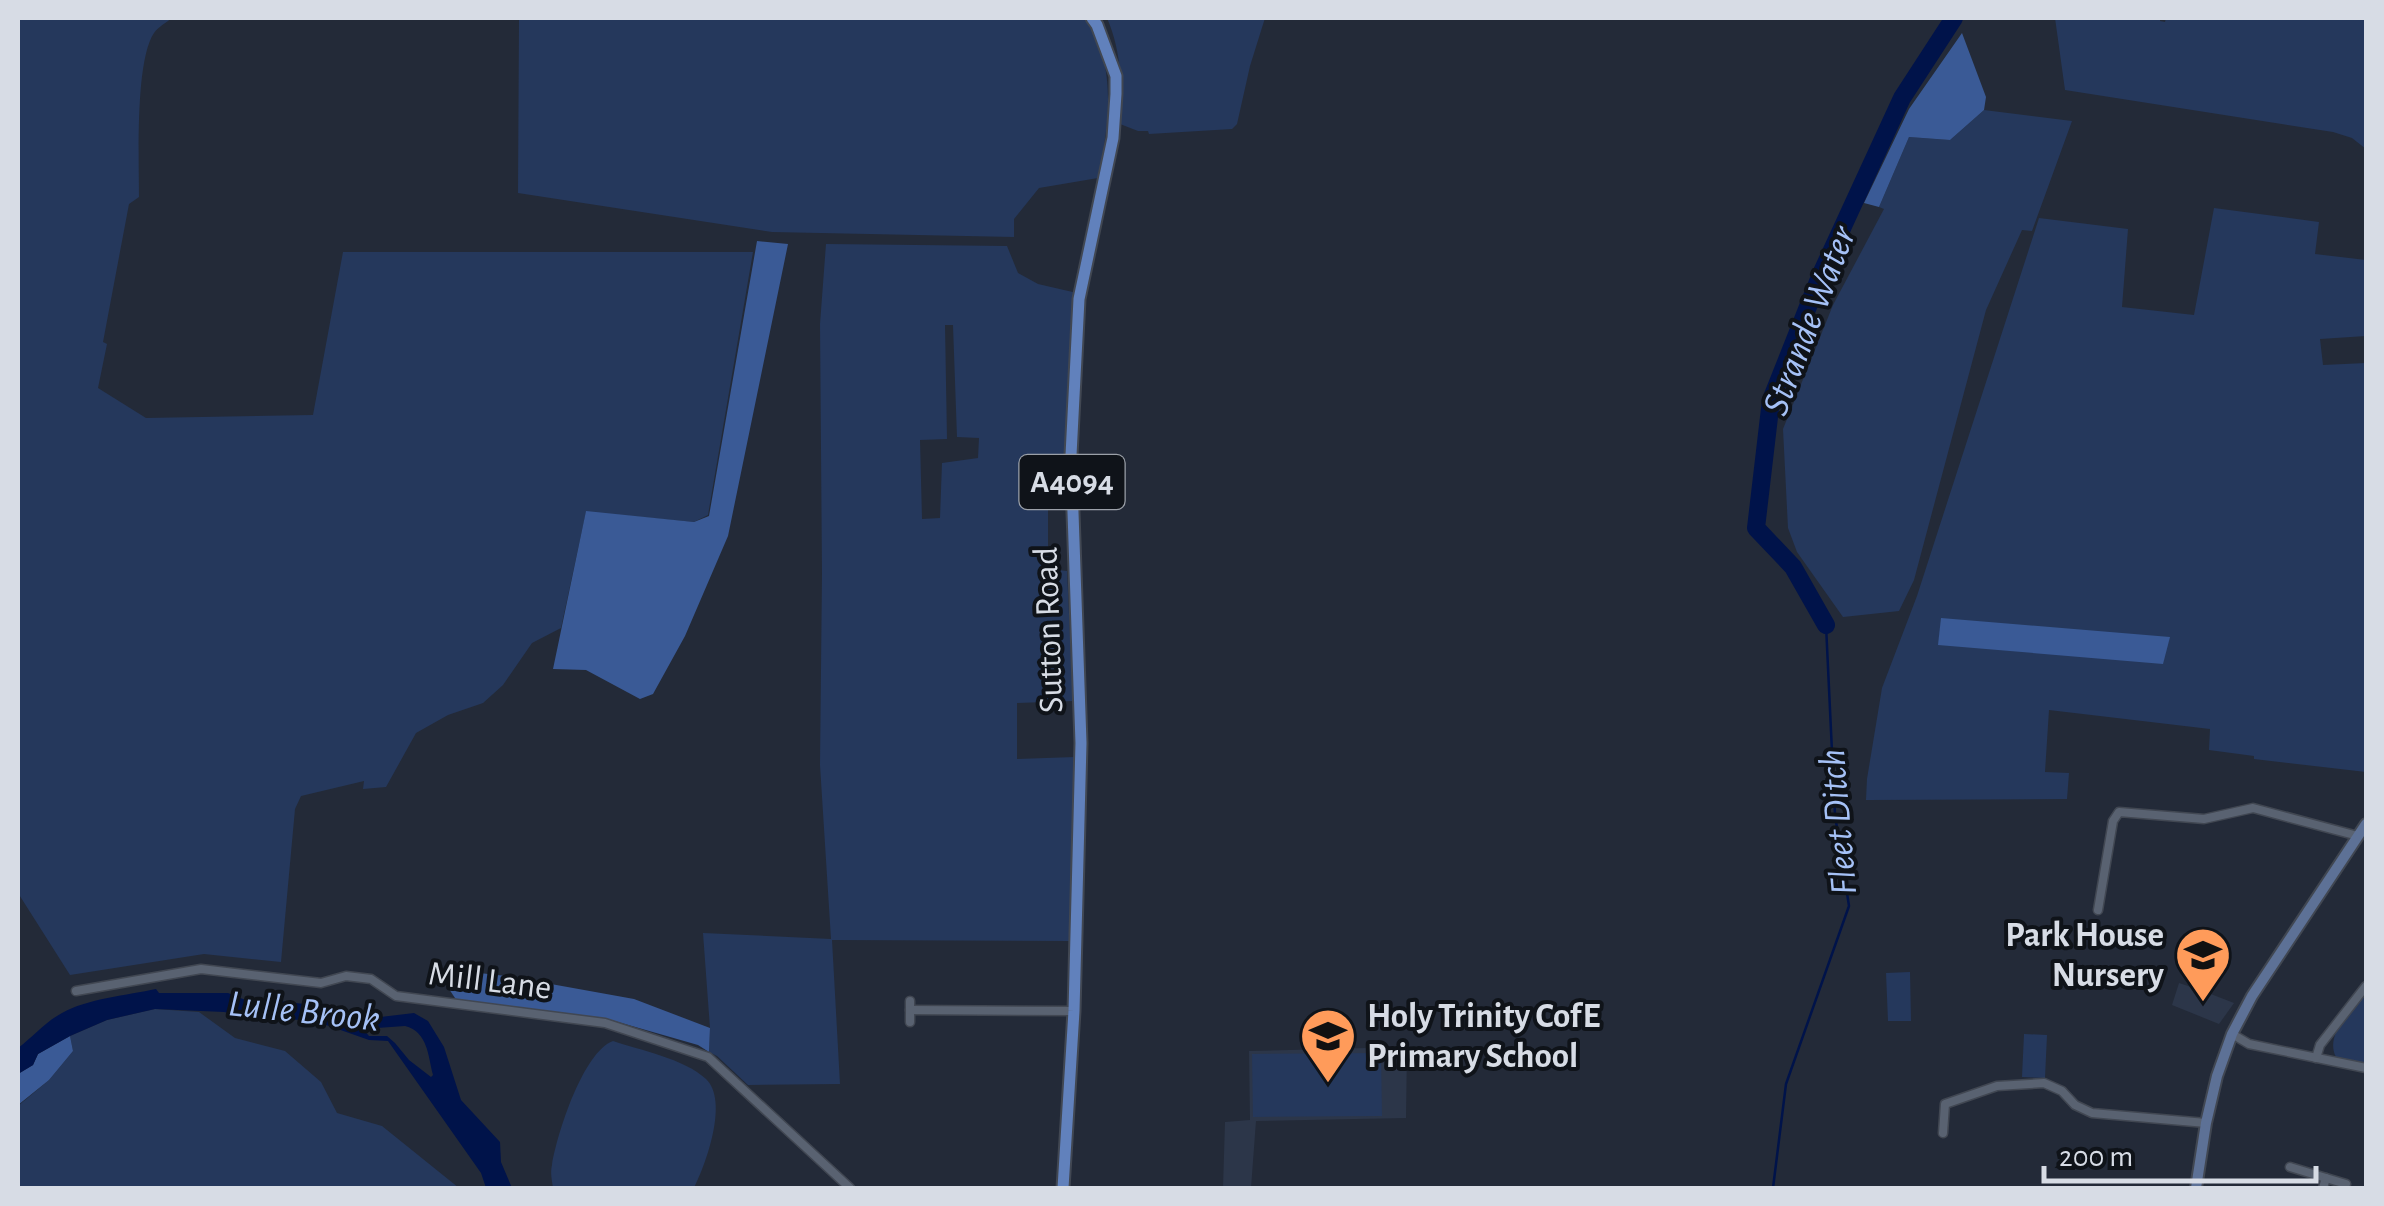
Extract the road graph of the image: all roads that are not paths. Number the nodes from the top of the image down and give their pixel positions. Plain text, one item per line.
1 (1092, 18) edge
2 (2366, 824) edge
3 (2358, 836) junction
4 (2098, 910) dead end
5 (2366, 986) edge
6 (76, 991) dead end
7 (1074, 1011) junction
8 (910, 1022) dead end
9 (2232, 1034) junction
10 (2316, 1058) junction
11 (2366, 1068) edge
12 (2206, 1123) junction
13 (1943, 1133) dead end
14 (2290, 1167) dead end
15 (2326, 1178) junction
16 (2346, 1184) dead end
17 (850, 1188) edge
18 (1064, 1188) edge
19 (2196, 1188) edge
20 (2323, 1188) edge

1 - 7 main road, Sutton Road / A4094
2 - 3 main road
3 - 4 street
3 - 9 main road
5 - 10 street
6 - 17 street, Mill Lane
7 - 8 street
7 - 18 main road, Sutton Road / A4094
9 - 10 street
9 - 12 main road
10 - 11 street
12 - 13 street
12 - 19 main road
14 - 15 street
15 - 16 street
15 - 20 street

